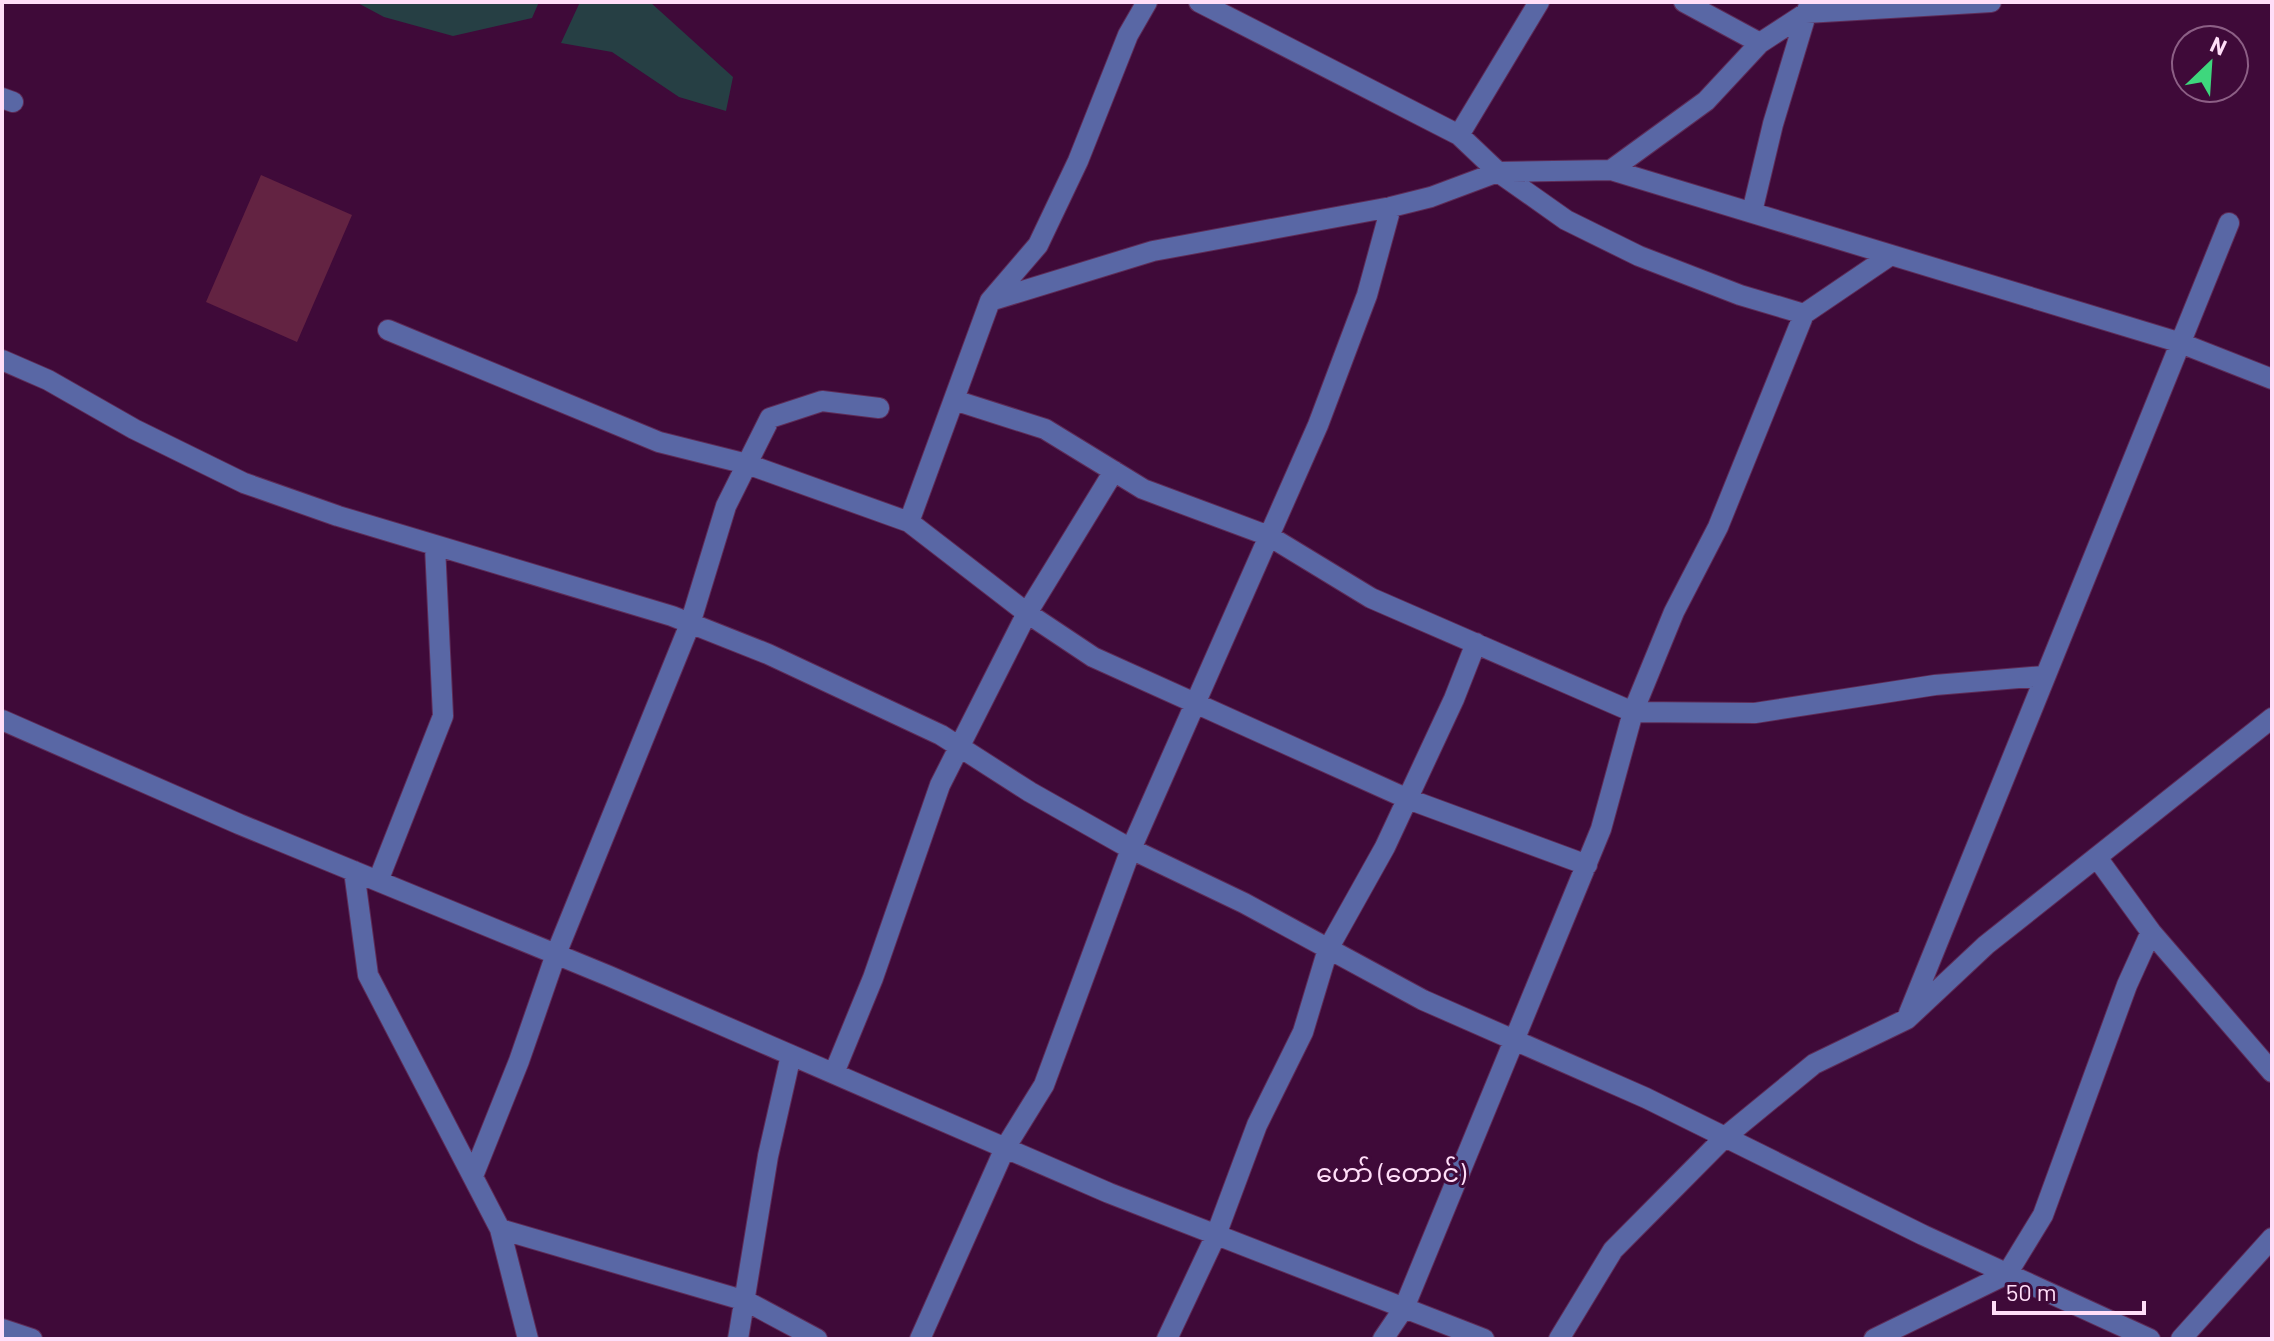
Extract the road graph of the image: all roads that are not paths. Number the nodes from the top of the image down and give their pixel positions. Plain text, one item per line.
1 (1147, 2) edge
2 (1199, 2) edge
3 (1539, 2) edge
4 (1684, 2) edge
5 (1991, 2) edge
6 (1808, 8) edge
7 (1760, 43) junction
8 (1459, 135) junction
9 (1611, 170) junction
10 (1498, 172) junction
11 (1391, 207) junction
12 (1752, 212) junction
13 (2229, 223) dead end
14 (1891, 255) junction
15 (990, 301) junction
16 (1804, 314) junction
17 (388, 330) dead end
18 (2178, 342) junction
19 (2, 360) edge
20 (2272, 379) edge
21 (954, 400) junction
22 (879, 408) dead end
23 (747, 464) junction
24 (1114, 471) junction
25 (909, 522) junction
26 (1269, 536) junction
27 (435, 546) junction
28 (1027, 613) junction
29 (690, 624) junction
30 (1476, 643) junction
31 (2044, 676) junction
32 (1194, 701) junction
33 (1633, 712) junction
34 (2272, 718) edge
35 (2, 720) edge
36 (958, 746) junction
37 (1408, 799) junction
38 (1131, 849) junction
39 (2098, 859) junction
40 (1587, 865) junction
41 (354, 871) junction
42 (378, 881) junction
43 (2151, 932) junction
44 (1328, 949) junction
45 (556, 954) junction
46 (1907, 1019) junction
47 (1516, 1041) junction
48 (791, 1055) junction
49 (2272, 1072) edge
50 (834, 1073) junction
51 (1725, 1137) junction
52 (1005, 1148) junction
53 (473, 1176) junction
54 (500, 1229) junction
55 (1216, 1235) junction
56 (2272, 1238) edge
57 (2007, 1274) junction
58 (746, 1301) junction
59 (1404, 1308) junction
60 (2, 1329) edge
61 (32, 1339) edge
62 (528, 1339) edge
63 (738, 1339) edge
64 (817, 1339) edge
65 (920, 1339) edge
66 (1167, 1339) edge
67 (1383, 1339) edge
68 (1484, 1339) edge
69 (1559, 1339) edge
70 (1874, 1339) edge
71 (2150, 1339) edge
72 (2181, 1339) edge

1 - 15 street
2 - 8 street
3 - 8 street
4 - 7 street
5 - 6 street
6 - 7 street
6 - 12 street
7 - 9 street
8 - 10 street
9 - 10 street
9 - 12 street
10 - 11 street
10 - 16 street
11 - 15 street
11 - 26 street
12 - 14 street
13 - 18 street
14 - 16 street
14 - 18 street
15 - 21 street
16 - 33 street
17 - 23 street
18 - 20 street
18 - 31 street
19 - 27 street
21 - 24 street
21 - 25 street
22 - 23 street
23 - 25 street
23 - 29 street
24 - 26 street
24 - 28 street
25 - 28 street
26 - 30 street
26 - 32 street
27 - 29 street
27 - 42 street
28 - 32 street
28 - 36 street
29 - 36 street
29 - 45 street
30 - 33 street
30 - 37 street
31 - 33 street
31 - 46 street
32 - 37 street
32 - 38 street
33 - 40 street
34 - 39 street
35 - 41 street
36 - 38 street
36 - 50 street
37 - 40 street
37 - 44 street
38 - 44 street
38 - 52 street
39 - 43 street
39 - 46 street
40 - 47 street
41 - 42 street
41 - 53 street
42 - 45 street
43 - 49 street
43 - 57 street
44 - 47 street
44 - 55 street
45 - 48 street
45 - 53 street
46 - 51 street
47 - 51 street
47 - 59 street
48 - 50 street
48 - 58 street
50 - 52 street
51 - 57 street
51 - 69 street
52 - 55 street
52 - 65 street
53 - 54 street
54 - 58 street
54 - 62 street
55 - 59 street
55 - 66 street
56 - 72 street
57 - 70 street
57 - 71 street
58 - 63 street
58 - 64 street
59 - 67 street
59 - 68 street
60 - 61 street

